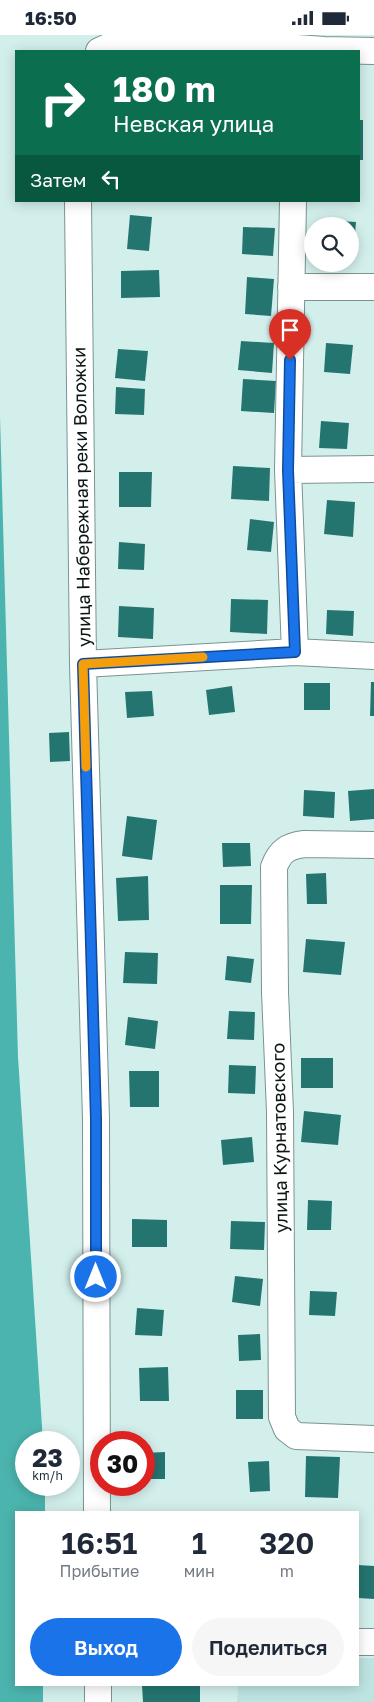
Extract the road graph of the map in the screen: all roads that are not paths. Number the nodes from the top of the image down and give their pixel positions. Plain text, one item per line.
1 (109, 47) edge
2 (312, 50) edge
3 (360, 51) edge
4 (374, 51) edge
5 (78, 202) edge
6 (293, 202) edge
7 (291, 287) junction
8 (374, 287) edge
9 (374, 469) edge
10 (288, 470) junction
11 (295, 652) junction
12 (374, 656) edge
13 (83, 664) junction
14 (374, 845) edge
15 (374, 1439) edge
16 (97, 1511) edge
17 (359, 1642) edge
18 (374, 1642) edge
19 (98, 1686) edge
20 (98, 1702) edge

1 - 2 street
3 - 4 street
5 - 13 street, улица Набережная реки Воложки
6 - 7 street
7 - 8 street
7 - 10 street
9 - 10 street
10 - 11 street
11 - 12 street
11 - 13 street
13 - 16 street, улица Набережная реки Воложки
14 - 15 street, улица Курнатовского
17 - 18 street
19 - 20 street

